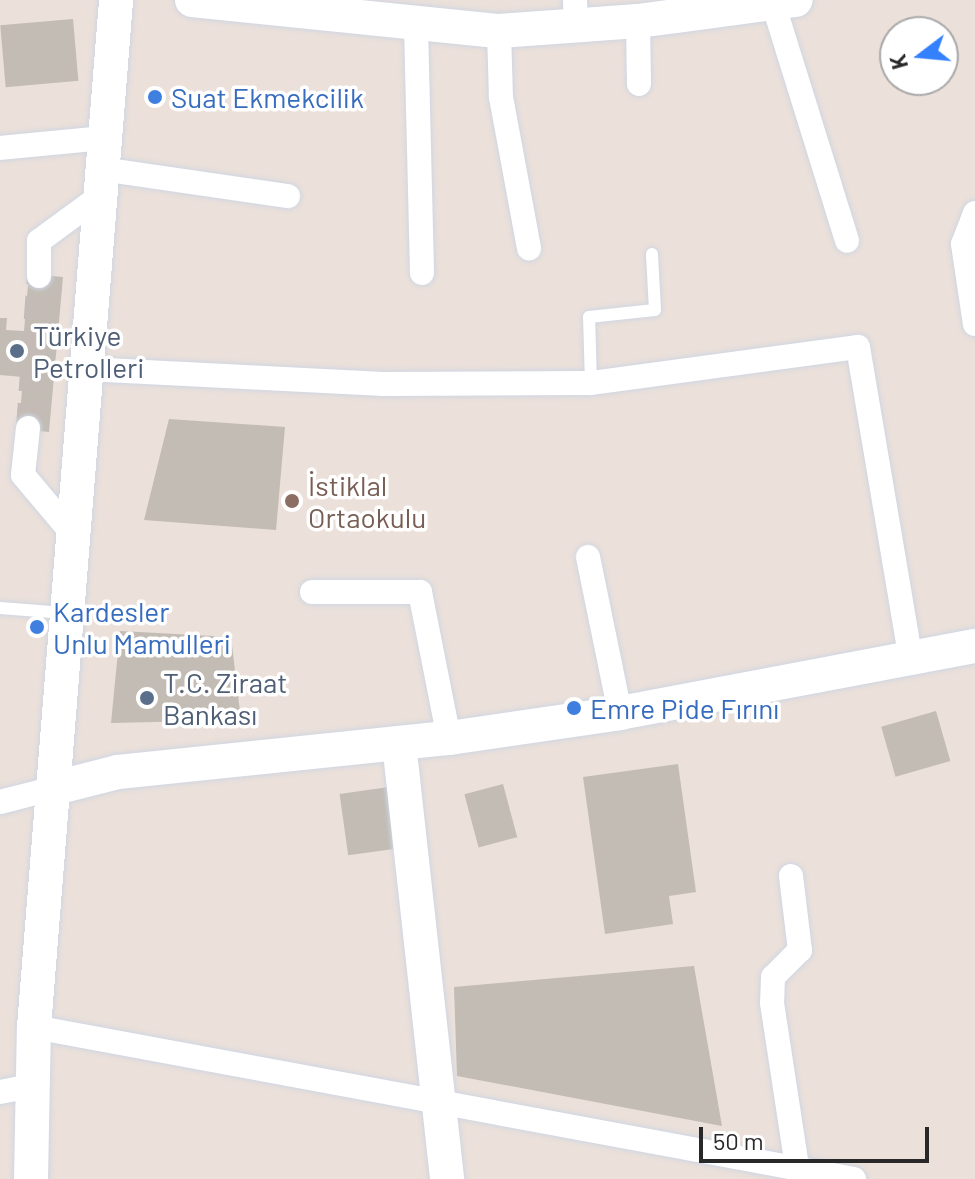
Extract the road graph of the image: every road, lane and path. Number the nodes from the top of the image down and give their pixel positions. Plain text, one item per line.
1 (116, 0) edge
2 (192, 0) edge
3 (785, 2) edge
4 (702, 6) edge
5 (575, 13) edge
6 (638, 21) junction
7 (416, 26) junction
8 (499, 31) junction
9 (639, 84) dead end
10 (0, 148) edge
11 (102, 168) junction
12 (288, 196) dead end
13 (975, 213) edge
14 (847, 241) dead end
15 (529, 248) dead end
16 (652, 254) dead end
17 (422, 273) dead end
18 (39, 276) tunnel mouth
19 (975, 324) edge
20 (86, 369) junction
21 (591, 383) junction
22 (28, 428) tunnel mouth
23 (71, 532) junction
24 (588, 557) dead end
25 (312, 592) dead end
26 (0, 608) edge
27 (65, 613) junction
28 (975, 646) edge
29 (911, 659) junction
30 (620, 713) junction
31 (449, 738) junction
32 (399, 743) junction
33 (51, 789) junction
34 (0, 802) edge
35 (791, 876) dead end
36 (34, 1027) junction
37 (16, 1089) edge
38 (435, 1100) junction
39 (798, 1174) edge
40 (31, 1179) edge
41 (447, 1179) edge
42 (854, 1179) edge

1 - 11 street
2 - 7 street
3 - 4 street
3 - 14 street
4 - 6 street
5 - 6 street
5 - 8 street
6 - 9 street
7 - 8 street
7 - 17 street
8 - 15 street
10 - 11 street
11 - 12 street
11 - 18 street
11 - 20 street
13 - 19 street
16 - 21 lane
20 - 21 street
20 - 23 street
21 - 29 street
22 - 23 street
23 - 27 street
24 - 30 street
25 - 31 street
26 - 27 lane
27 - 33 street
28 - 29 street
29 - 30 street
30 - 31 street
31 - 32 street
32 - 33 street
32 - 38 street
33 - 34 street
33 - 36 street
35 - 39 street
36 - 37 street
36 - 38 street
37 - 40 street
38 - 39 street
38 - 41 street
39 - 42 street

